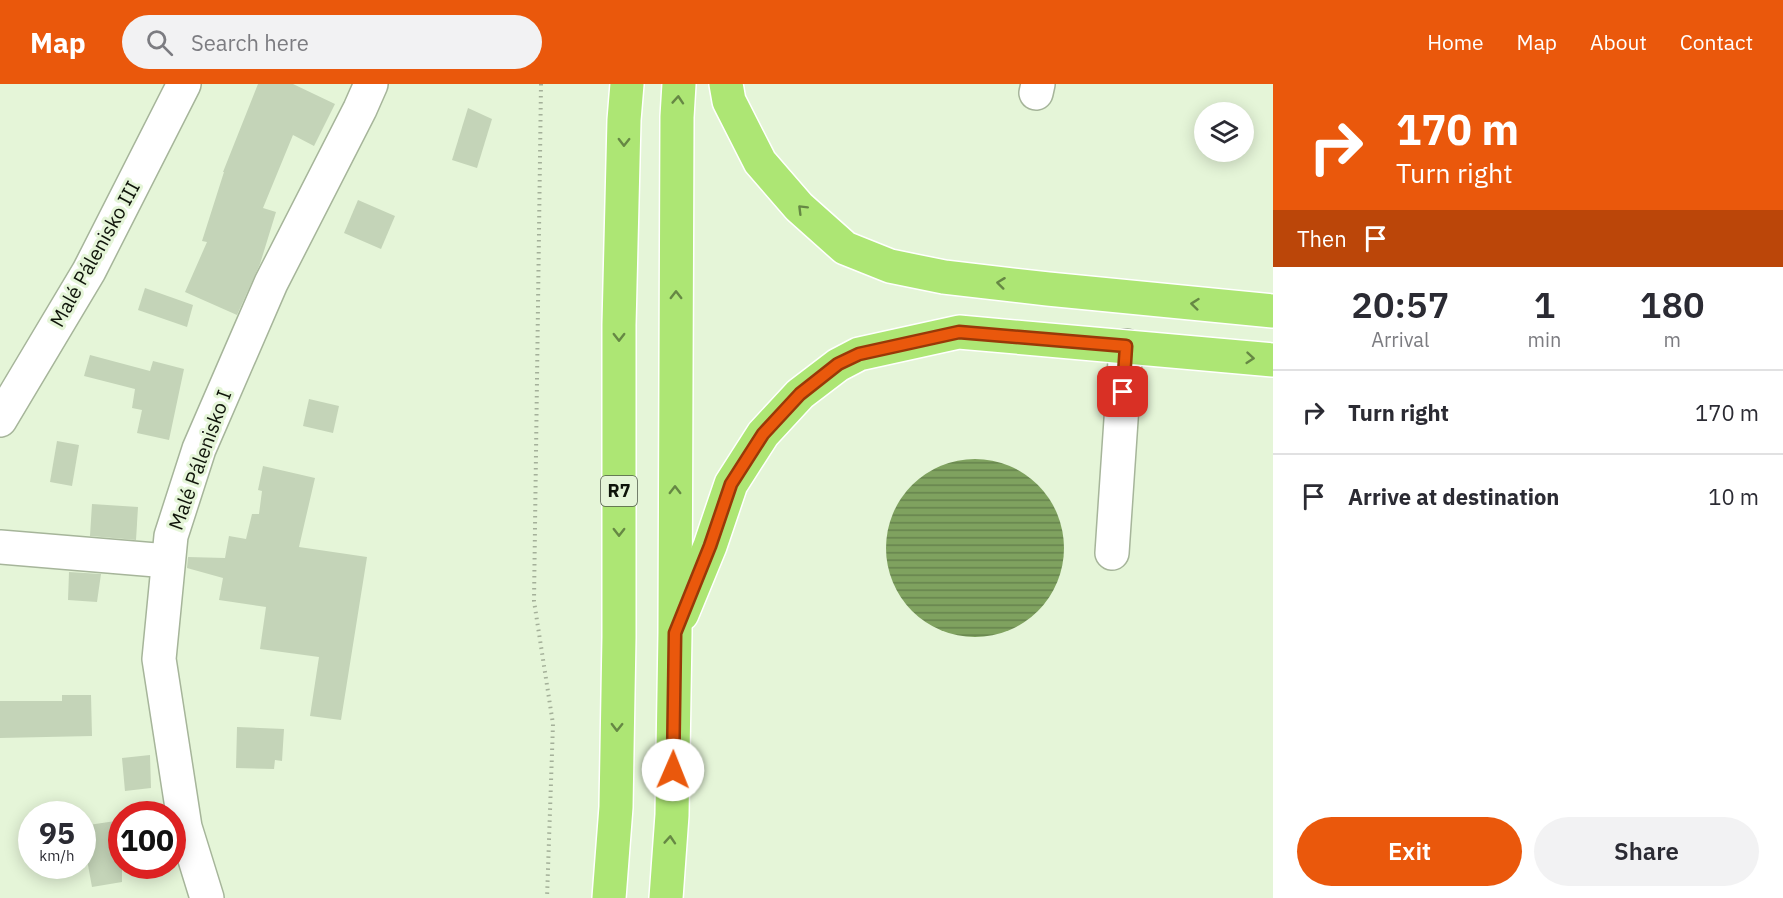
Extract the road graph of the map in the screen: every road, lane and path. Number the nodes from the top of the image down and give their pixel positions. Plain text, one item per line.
1 (184, 84) edge
2 (371, 84) edge
3 (541, 84) edge
4 (627, 84) edge
5 (679, 84) edge
6 (726, 84) edge
7 (1273, 311) edge
8 (1126, 346) junction
9 (1273, 360) edge
10 (0, 420) edge
11 (0, 547) edge
12 (1112, 553) dead end
13 (168, 561) junction
14 (675, 633) junction
15 (207, 898) edge
16 (547, 898) edge
17 (609, 898) edge
18 (666, 898) edge

1 - 10 street, Malé Pálenisko III
2 - 13 street, Malé Pálenisko I
3 - 16 path
4 -> 17 highway, R7
14 -> 5 highway
7 -> 6 highway
8 -> 9 highway
8 - 12 street
8 - 14 highway
11 - 13 street
13 - 15 street, Malé Pálenisko I
18 -> 14 highway

